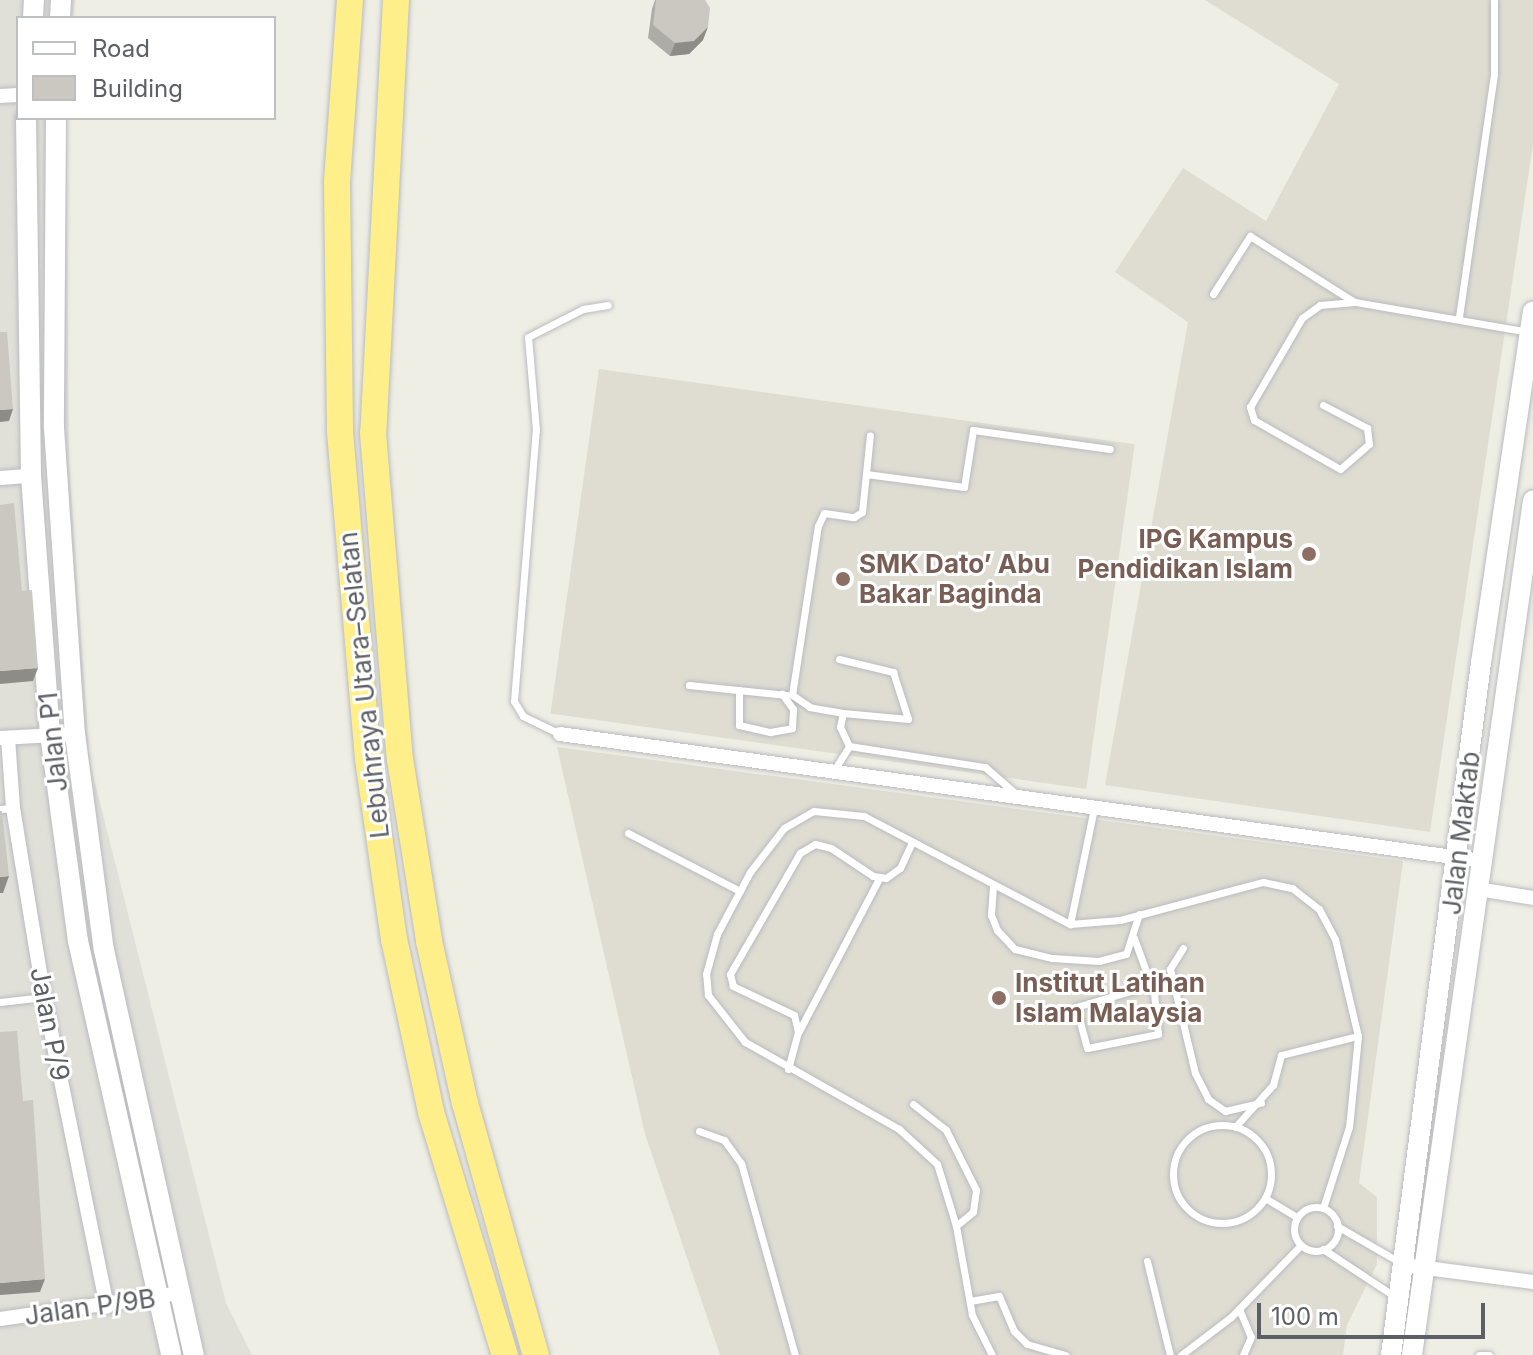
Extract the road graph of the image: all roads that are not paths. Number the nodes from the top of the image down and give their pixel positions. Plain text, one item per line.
1 (350, 0) edge
2 (396, 0) edge
3 (1494, 0) edge
4 (26, 120) edge
5 (56, 120) edge
6 (1213, 294) dead end
7 (1355, 302) junction
8 (608, 305) dead end
9 (1459, 317) junction
10 (1532, 326) edge
11 (1323, 405) dead end
12 (870, 435) dead end
13 (1110, 449) dead end
14 (866, 474) junction
15 (31, 476) junction
16 (0, 478) edge
17 (1533, 501) edge
18 (839, 659) dead end
19 (689, 685) dead end
20 (739, 690) junction
21 (782, 694) junction
22 (792, 695) junction
23 (843, 713) junction
24 (50, 734) junction
25 (75, 734) junction
26 (560, 734) joint
27 (4, 738) edge
28 (849, 746) junction
29 (833, 772) junction
30 (1019, 797) junction
31 (7, 808) edge
32 (1094, 808) junction
33 (628, 833) dead end
34 (912, 842) junction
35 (1459, 858) junction
36 (1482, 861) junction
37 (880, 877) junction
38 (993, 886) junction
39 (1478, 889) junction
40 (740, 891) junction
41 (1533, 898) edge
42 (1139, 914) junction
43 (1070, 924) junction
44 (1134, 938) junction
45 (1183, 948) dead end
46 (1173, 983) junction
47 (1151, 985) junction
48 (44, 997) junction
49 (0, 1002) edge
50 (798, 1032) junction
51 (1358, 1036) junction
52 (788, 1069) junction
53 (1261, 1103) junction
54 (913, 1104) dead end
55 (1235, 1127) junction
56 (699, 1131) dead end
57 (1265, 1198) junction
58 (1323, 1208) junction
59 (1297, 1217) junction
60 (956, 1226) junction
61 (1337, 1226) junction
62 (1301, 1245) junction
63 (1323, 1249) junction
64 (1147, 1261) dead end
65 (1414, 1266) junction
66 (1533, 1282) edge
67 (181, 1293) junction
68 (160, 1298) junction
69 (970, 1301) junction
70 (1409, 1302) junction
71 (107, 1307) junction
72 (1239, 1309) junction
73 (0, 1319) edge
74 (171, 1355) edge
75 (194, 1355) edge
76 (505, 1355) edge
77 (536, 1355) edge
78 (795, 1355) edge
79 (992, 1355) edge
80 (1065, 1355) edge
81 (1170, 1355) edge
82 (1181, 1355) edge
83 (1243, 1355) edge
84 (1391, 1355) edge
85 (1412, 1355) edge
86 (1479, 1355) edge
87 (1489, 1355) edge

1 - 76 highway, Lebuhraya Utara–Selatan
2 - 77 highway, Lebuhraya Utara–Selatan
3 - 9 lane
4 - 15 main road, Jalan P1
5 - 25 main road, Jalan P1
6 - 7 lane
7 - 9 lane
7 - 11 lane
8 - 26 lane
9 - 10 lane
10 - 35 main road, Jalan Maktab
12 - 14 lane
13 - 14 lane
14 - 22 lane
15 - 16 street
15 - 24 main road, Jalan P1
17 - 36 main road, Jalan Maktab
18 - 23 lane
19 - 20 lane
20 - 21 lane
20 - 21 lane
21 - 22 lane
22 - 23 lane
23 - 28 lane
24 - 25 street
24 - 27 street
24 - 68 main road, Jalan P1
25 - 67 main road, Jalan P1
26 - 29 street
27 - 31 street, Jalan P/9
28 - 29 lane
28 - 30 lane
29 - 30 street
30 - 32 street
31 - 48 street, Jalan P/9
32 - 35 street
32 - 43 lane
33 - 40 lane
34 - 37 lane
34 - 38 lane
34 - 40 lane
35 - 36 street
35 - 65 main road, Jalan Maktab
36 - 39 main road, Jalan Maktab
37 - 50 lane
37 - 50 lane
38 - 43 lane
38 - 44 lane
39 - 41 street
39 - 65 main road, Jalan Maktab
40 - 52 lane
42 - 43 lane
42 - 44 lane
42 - 51 lane
44 - 47 lane
45 - 46 lane
46 - 47 lane
46 - 53 lane
47 - 47 lane
48 - 49 lane
48 - 71 street, Jalan P/9
50 - 52 lane
51 - 53 lane
51 - 58 lane
52 - 60 lane
53 - 55 lane
54 - 60 lane
55 - 57 lane
55 - 57 lane
56 - 78 lane
57 - 59 lane
58 - 59 lane
58 - 61 lane
59 - 62 lane
60 - 69 lane
61 - 63 lane
61 - 65 lane
62 - 63 lane
62 - 72 lane
63 - 70 lane
64 - 81 lane
65 - 66 street
65 - 70 main road, Jalan Maktab
67 - 68 street, Jalan P/9B
67 - 75 main road, Jalan P1
68 - 71 street, Jalan P/9B
68 - 74 main road, Jalan P1
69 - 79 lane
69 - 80 lane
70 - 84 main road, Jalan Maktab
70 - 85 main road, Jalan Maktab
71 - 73 street, Jalan P/9B
72 - 82 lane
72 - 83 lane
86 - 87 lane

